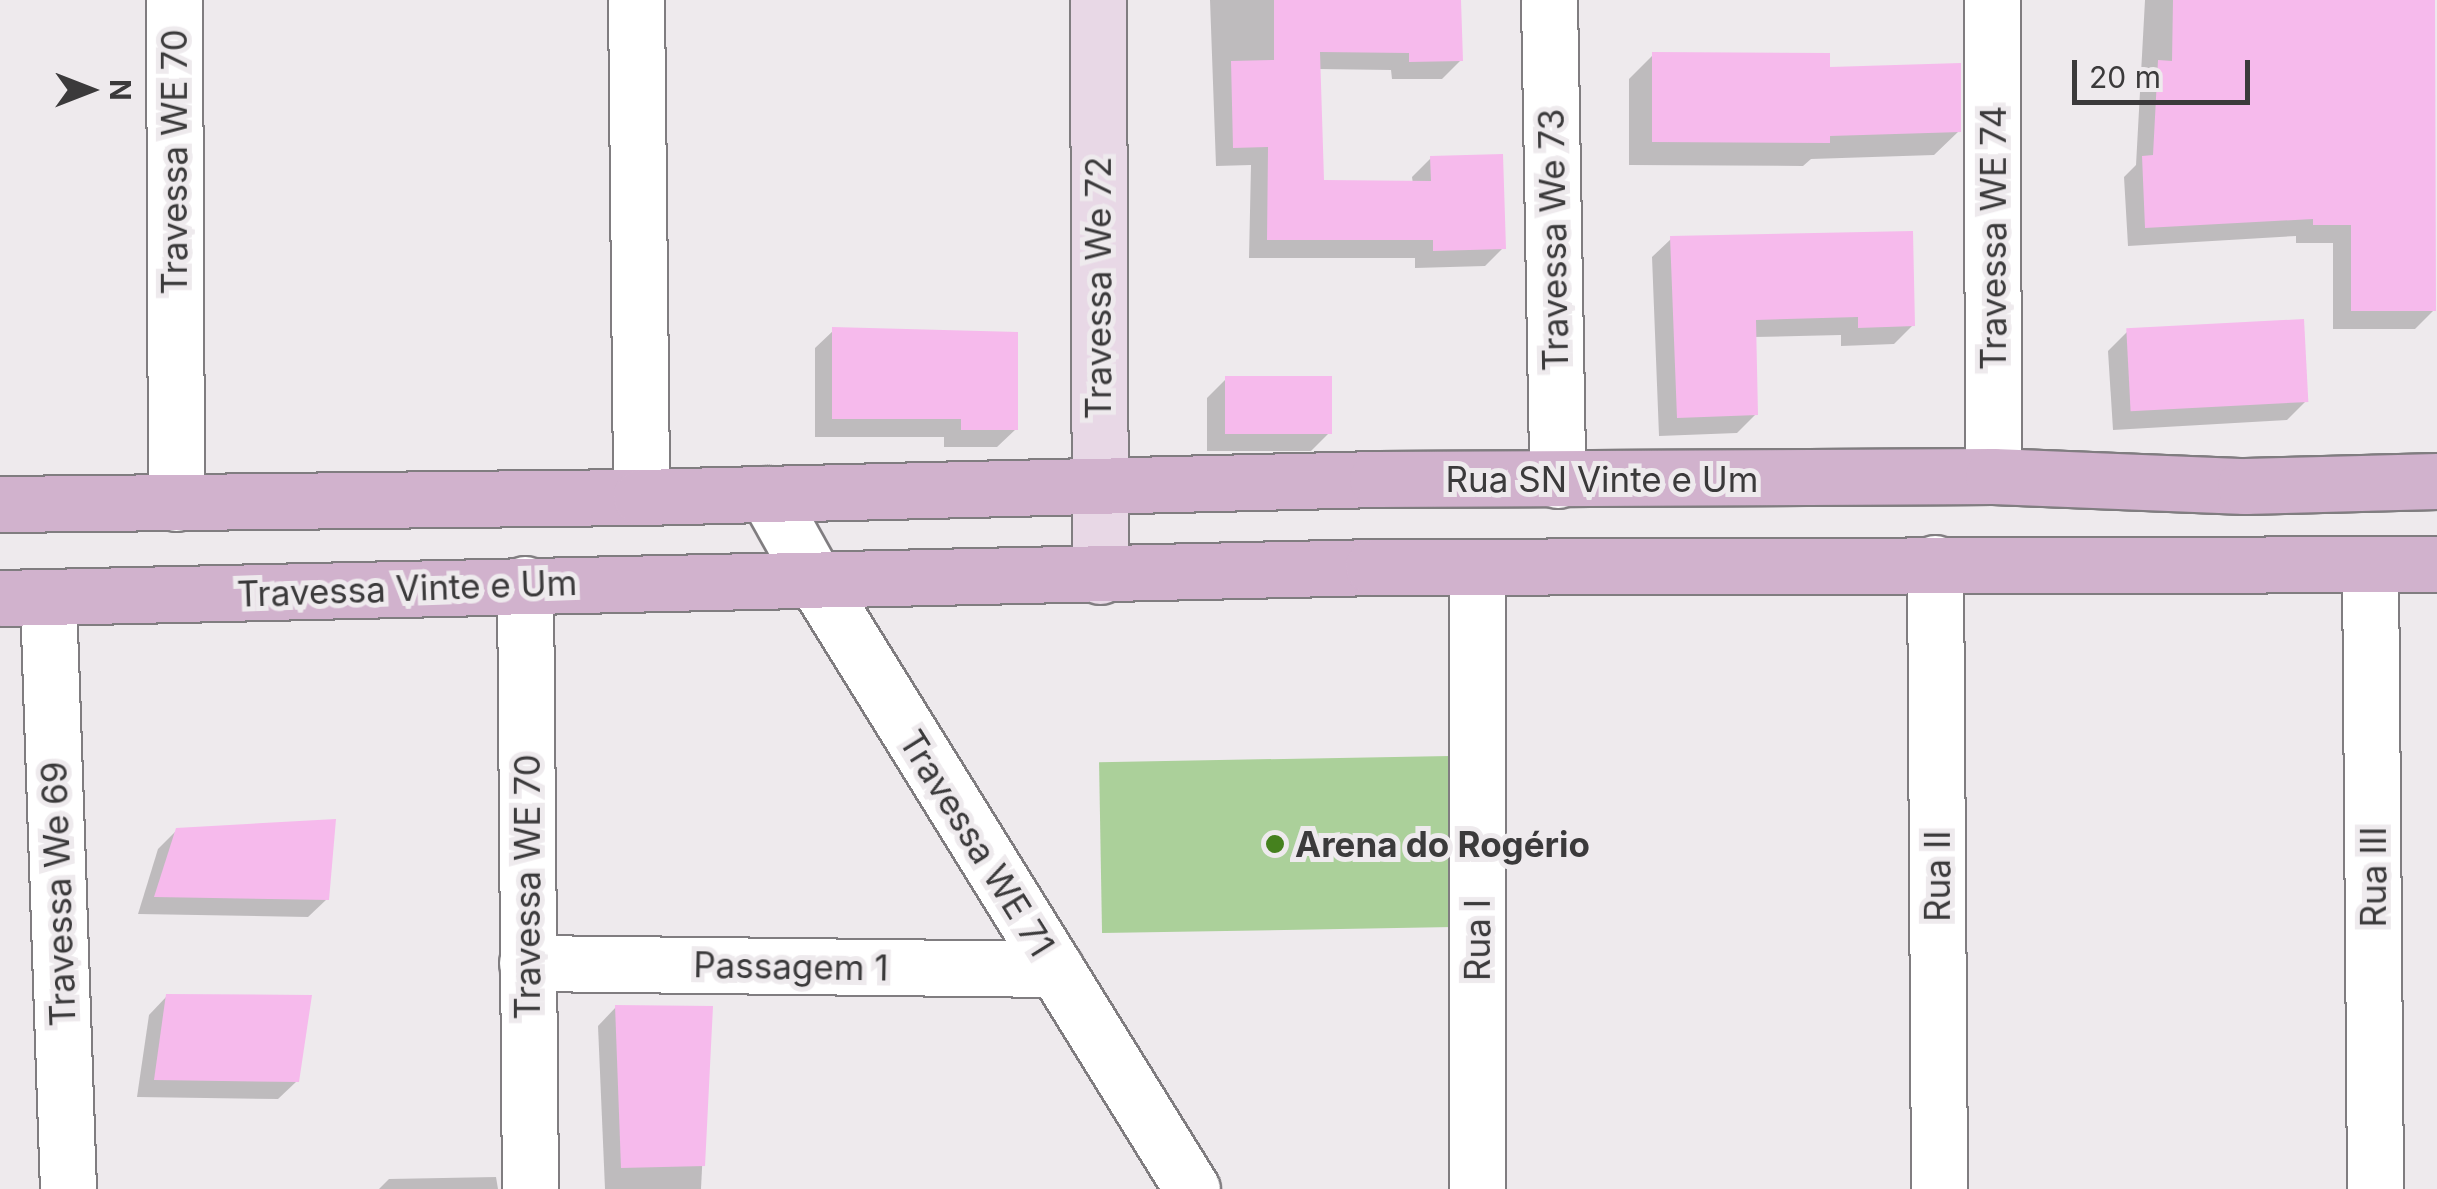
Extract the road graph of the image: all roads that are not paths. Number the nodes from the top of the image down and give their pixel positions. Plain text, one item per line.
1 (174, 0) edge
2 (636, 0) edge
3 (1098, 0) edge
4 (1549, 0) edge
5 (1992, 0) edge
6 (1993, 476) junction
7 (1557, 480) junction
8 (2437, 481) edge
9 (1099, 485) junction
10 (767, 494) junction
11 (641, 497) junction
12 (176, 503) junction
13 (0, 504) edge
14 (1935, 564) junction
15 (2370, 564) junction
16 (2437, 564) edge
17 (1477, 570) junction
18 (1100, 576) junction
19 (815, 580) junction
20 (525, 584) junction
21 (24, 598) edge
22 (527, 963) junction
23 (1056, 969) junction
24 (68, 1189) edge
25 (530, 1189) edge
26 (1192, 1189) edge
27 (1477, 1189) edge
28 (1939, 1189) edge
29 (2374, 1189) edge

1 - 12 street, Travessa WE 70
2 - 11 street
3 - 9 main road, Travessa We 72
4 - 7 street, Travessa We 73
5 - 6 street, Travessa WE 74
6 - 7 main road, Rua SN Vinte e Um
6 - 8 main road, Rua SN Vinte e Um
7 - 9 main road, Rua SN Vinte e Um
9 - 10 main road, Rua SN Vinte e Um
9 - 18 main road, Travessa We 72
10 - 11 main road
10 - 19 street, Travessa WE 71
11 - 12 main road
12 - 13 main road
14 - 15 main road
14 - 17 main road
14 - 28 street, Rua II
15 - 16 main road
15 - 29 street, Rua III
17 - 18 main road
17 - 27 street, Rua I
18 - 19 main road
19 - 20 main road, Travessa Vinte e Um
19 - 23 street, Travessa WE 71
20 - 21 main road, Travessa Vinte e Um
20 - 22 street, Travessa WE 70
21 - 24 street, Travessa We 69
22 - 23 street, Passagem 1
22 - 25 street, Travessa WE 70
23 - 26 street, Travessa WE 71

